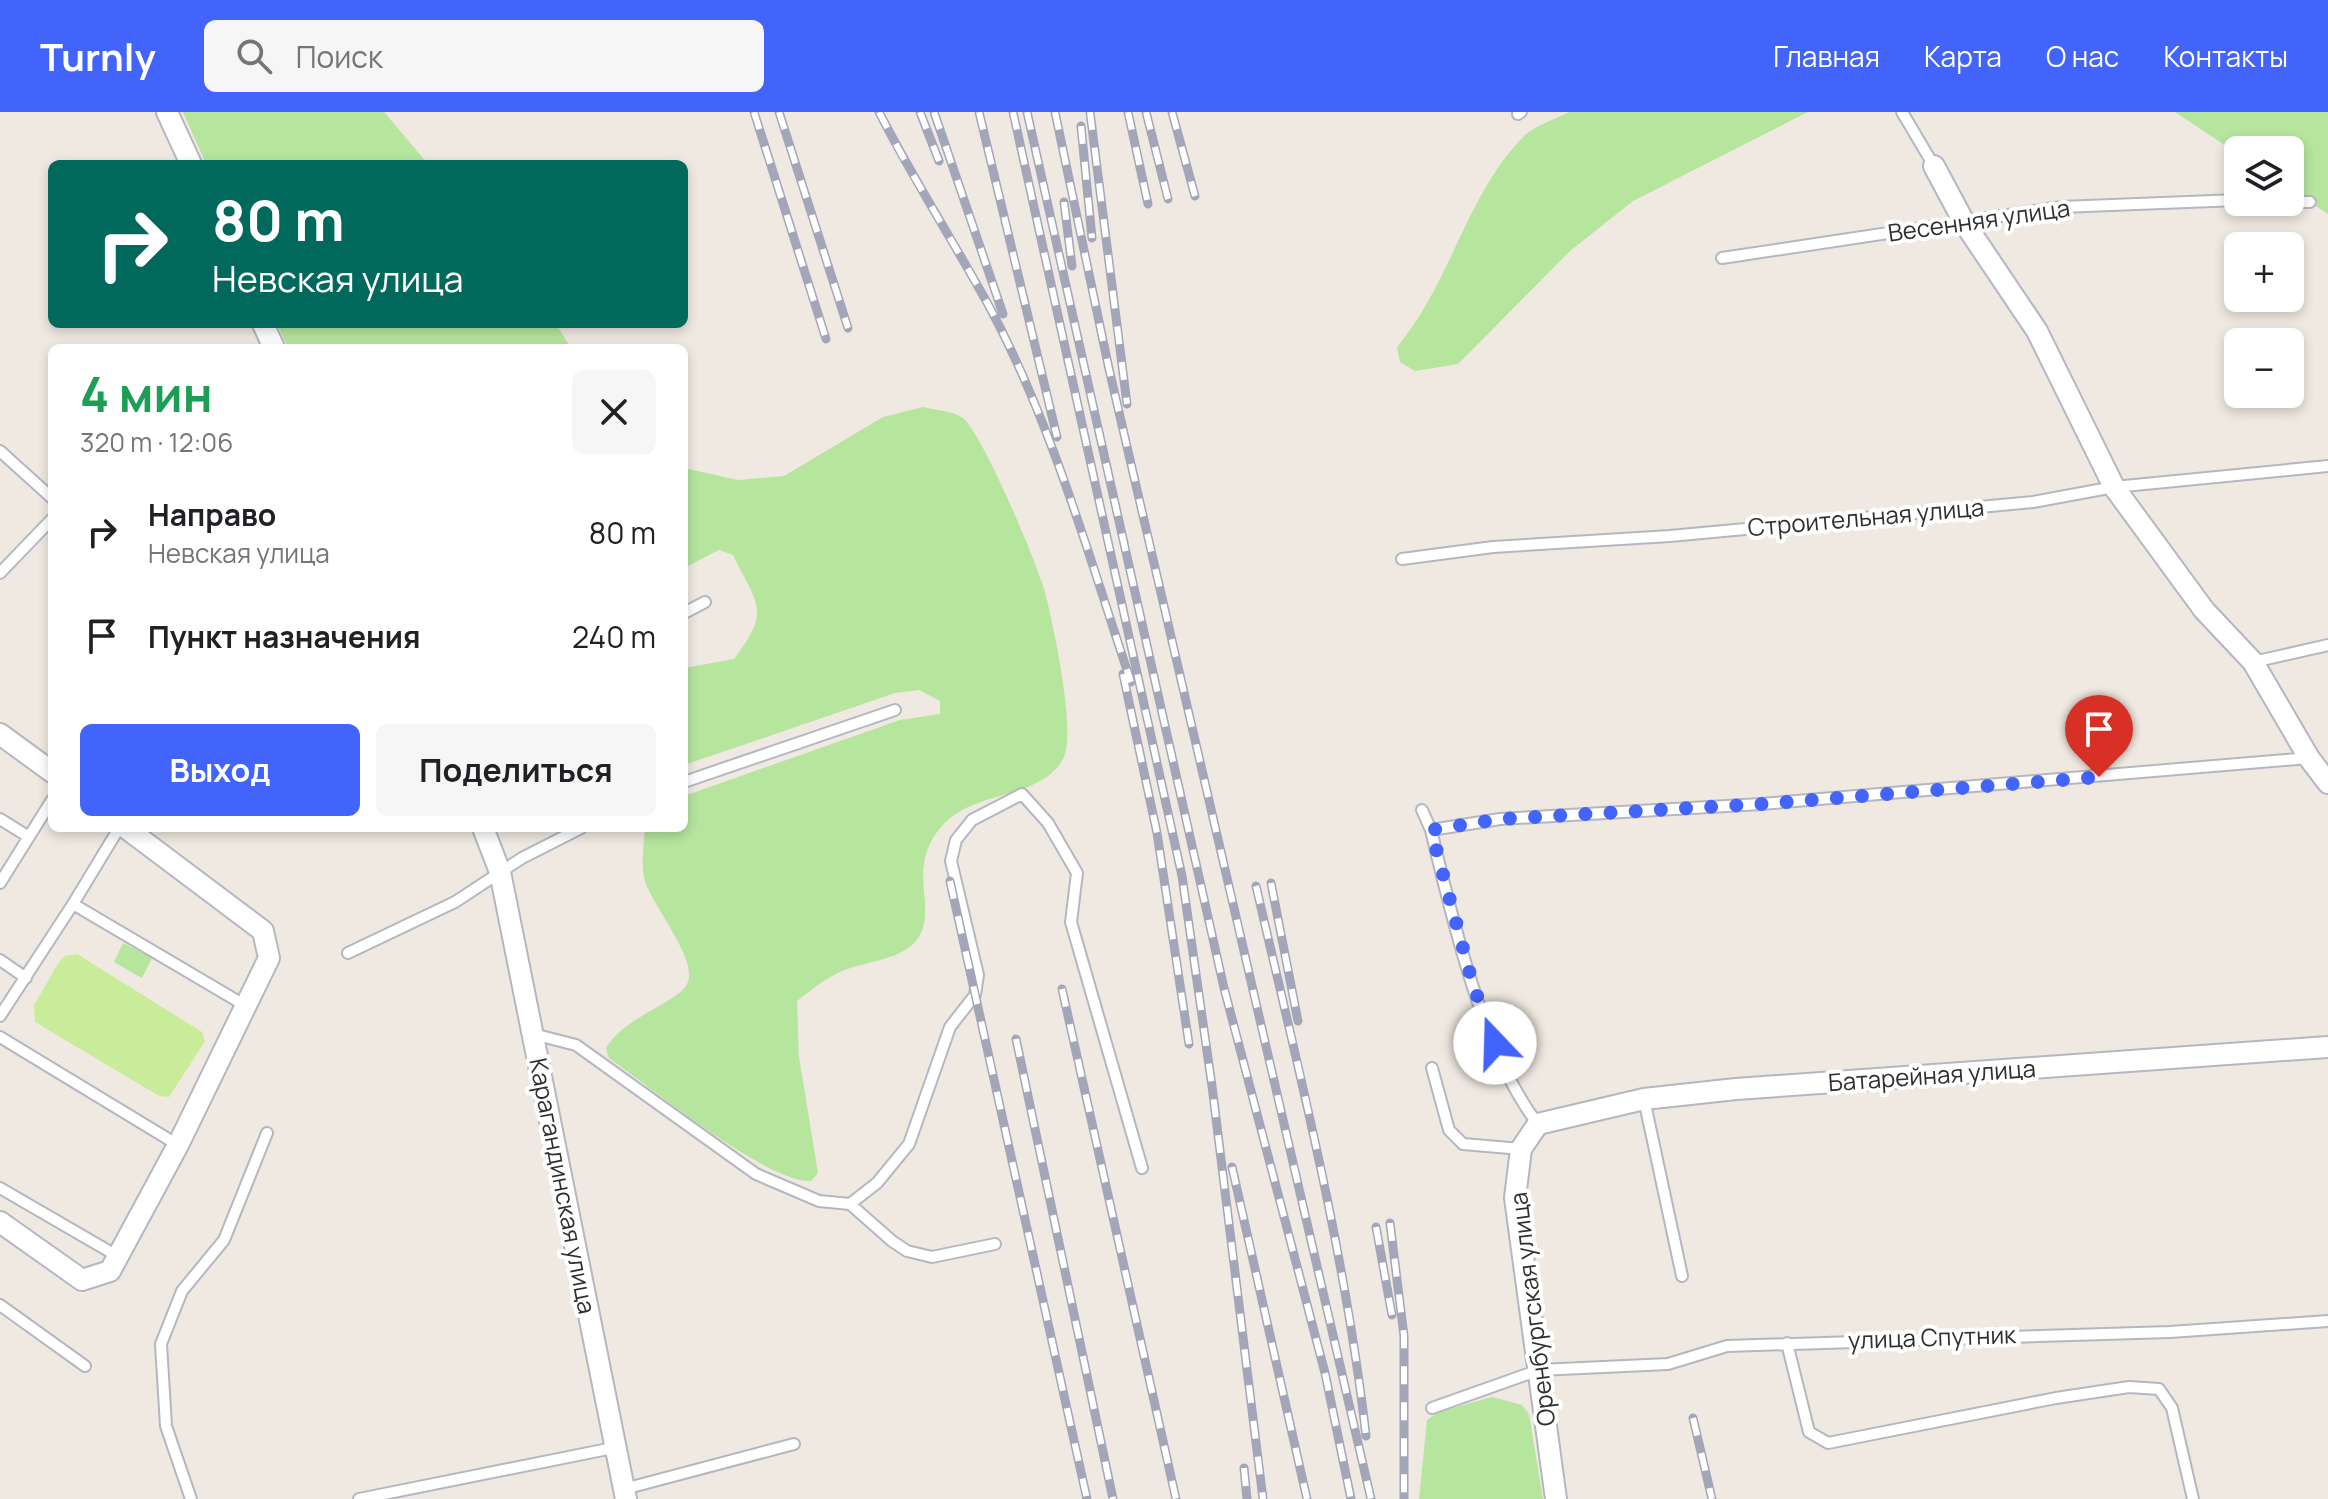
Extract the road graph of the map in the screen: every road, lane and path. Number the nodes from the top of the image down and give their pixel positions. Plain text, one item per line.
1 (167, 112) edge
2 (1902, 112) edge
3 (189, 160) edge
4 (1934, 166) joint
5 (2224, 201) edge
6 (2304, 202) edge
7 (2310, 202) dead end
8 (1965, 224) junction
9 (1722, 258) dead end
10 (0, 451) edge
11 (2328, 466) edge
12 (2114, 487) junction
13 (48, 494) edge
14 (48, 523) edge
15 (1402, 559) dead end
16 (0, 573) edge
17 (705, 602) dead end
18 (688, 611) edge
19 (2328, 645) edge
20 (2253, 662) junction
21 (895, 710) dead end
22 (0, 734) edge
23 (2309, 758) junction
24 (48, 769) edge
25 (688, 781) edge
26 (2328, 783) edge
27 (48, 806) edge
28 (1422, 810) dead end
29 (0, 819) edge
30 (1431, 830) junction
31 (117, 832) edge
32 (131, 832) edge
33 (485, 832) edge
34 (574, 832) edge
35 (29, 837) junction
36 (500, 872) junction
37 (0, 883) edge
38 (73, 904) junction
39 (348, 953) dead end
40 (0, 960) edge
41 (26, 978) junction
42 (246, 1006) junction
43 (0, 1016) edge
44 (532, 1034) junction
45 (0, 1037) edge
46 (2328, 1047) edge
47 (1432, 1068) dead end
48 (1644, 1099) junction
49 (1538, 1124) junction
50 (267, 1133) dead end
51 (178, 1145) junction
52 (1521, 1149) junction
53 (1142, 1168) dead end
54 (0, 1188) edge
55 (850, 1204) junction
56 (0, 1222) edge
57 (995, 1244) dead end
58 (119, 1257) junction
59 (1682, 1276) dead end
60 (0, 1305) edge
61 (2328, 1321) edge
62 (1787, 1343) junction
63 (85, 1366) dead end
64 (1539, 1370) junction
65 (1432, 1408) dead end
66 (794, 1444) dead end
67 (613, 1448) junction
68 (625, 1494) edge
69 (191, 1499) edge
70 (359, 1499) edge
71 (1556, 1499) edge
72 (2193, 1499) edge

1 - 3 street
2 - 4 lane
4 - 8 street
5 - 8 lane, Весенняя улица
6 - 7 lane
8 - 9 lane, Весенняя улица
8 - 12 street
10 - 13 lane
11 - 12 lane, Строительная улица
12 - 15 lane, Строительная улица
12 - 20 street
14 - 16 lane
17 - 18 lane
19 - 20 lane
20 - 23 street
21 - 25 lane
22 - 24 street
23 - 26 street
23 - 30 lane
27 - 35 lane
28 - 30 lane
29 - 35 lane
30 - 49 lane
31 - 38 lane
32 - 42 street
33 - 36 street, Карагандинская улица
34 - 36 lane
35 - 37 lane
36 - 39 lane
36 - 44 street, Карагандинская улица
38 - 41 lane
38 - 42 lane
40 - 41 lane
41 - 43 lane
42 - 51 street
44 - 55 lane
44 - 67 street, Карагандинская улица
45 - 51 lane
46 - 48 street, Батарейная улица
47 - 52 lane
48 - 49 street, Батарейная улица
48 - 59 lane
49 - 52 street, Оренбургская улица
50 - 69 lane
51 - 58 street
52 - 64 street, Оренбургская улица
53 - 55 lane
54 - 58 lane
55 - 57 lane
56 - 58 street
60 - 63 lane
61 - 62 lane, улица Спутник
62 - 64 lane, улица Спутник
62 - 72 lane
64 - 65 lane, улица Спутник
64 - 71 street, Оренбургская улица
66 - 68 lane
67 - 68 street, Карагандинская улица
67 - 70 lane

